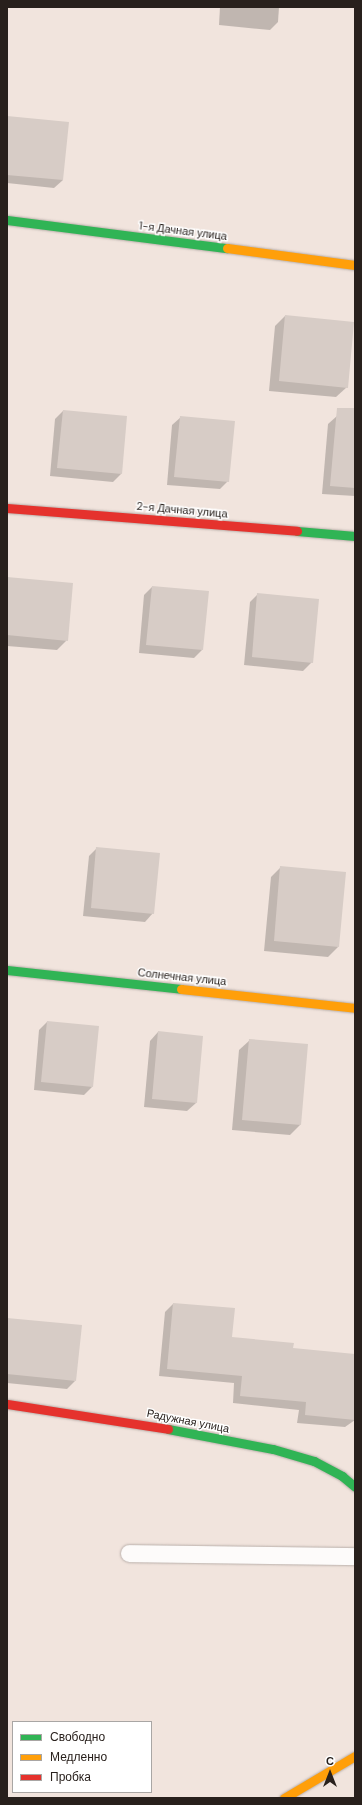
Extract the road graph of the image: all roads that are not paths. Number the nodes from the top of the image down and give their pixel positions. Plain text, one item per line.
1 (7, 220) edge
2 (355, 265) edge
3 (7, 508) edge
4 (355, 536) edge
5 (7, 970) edge
6 (355, 1008) edge
7 (7, 1404) edge
8 (355, 1487) edge
9 (129, 1552) dead end
10 (355, 1556) edge
11 (355, 1756) edge
12 (284, 1798) edge

1 - 2 street, 1-я Дачная улица
3 - 4 street, 2-я Дачная улица
5 - 6 street, Солнечная улица
7 - 8 street, Радужная улица
9 - 10 lane
11 - 12 street

